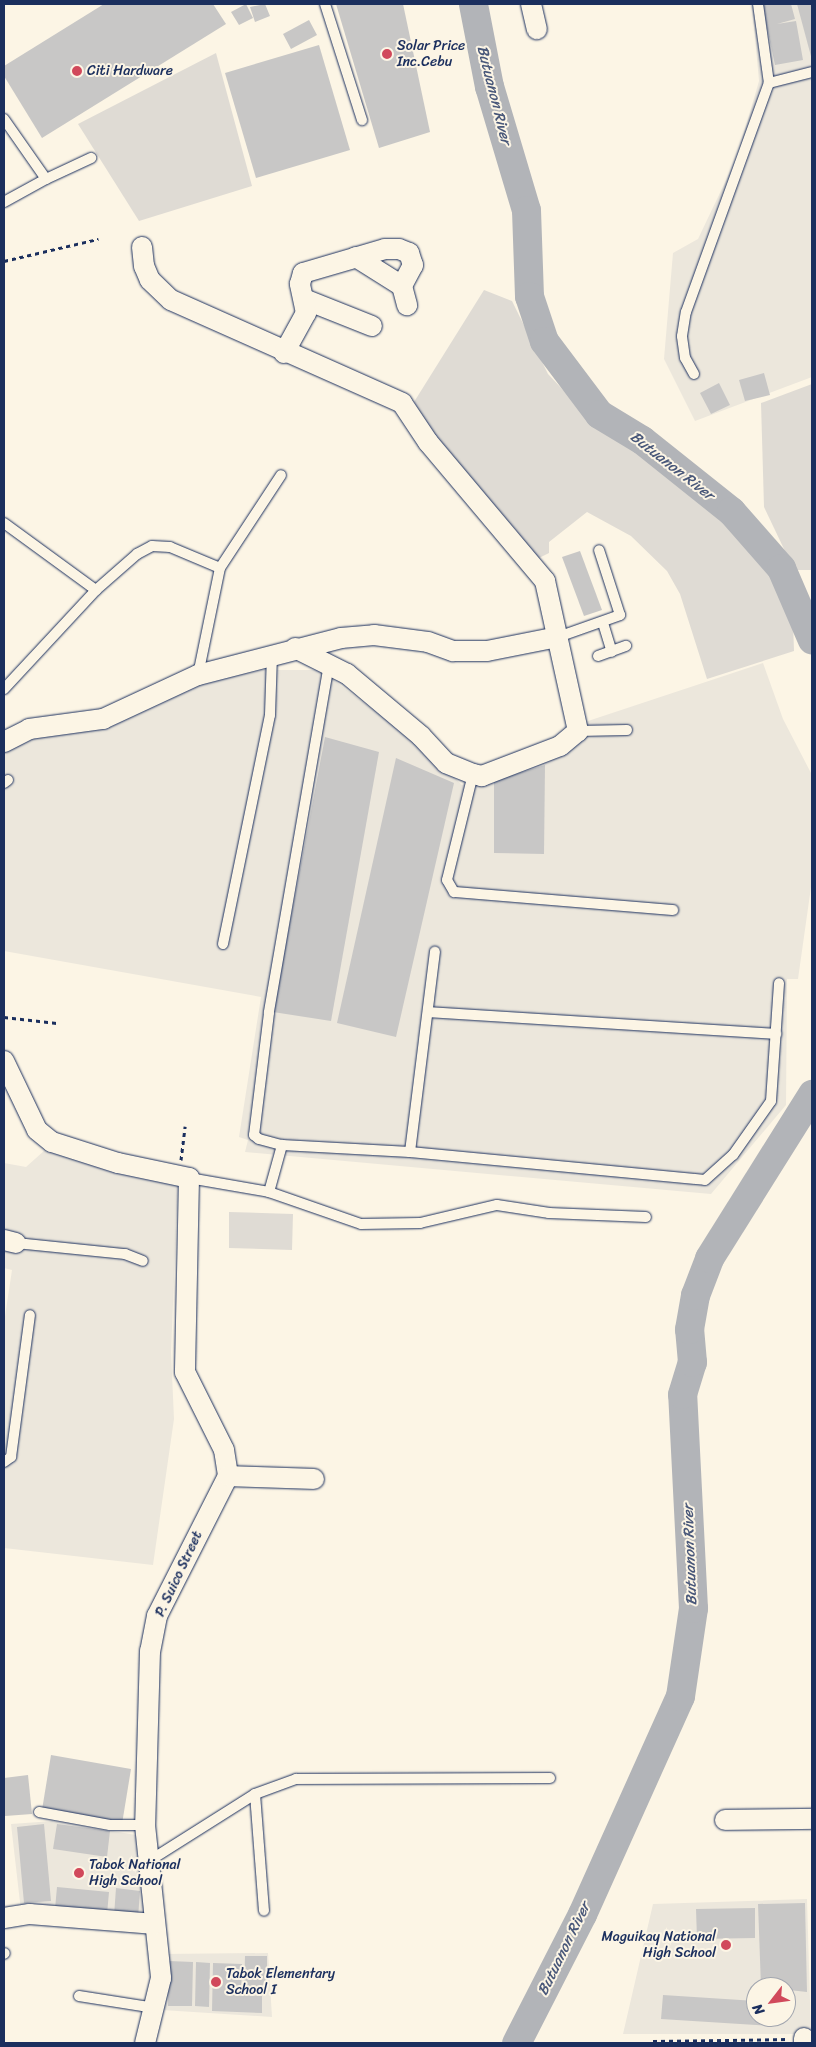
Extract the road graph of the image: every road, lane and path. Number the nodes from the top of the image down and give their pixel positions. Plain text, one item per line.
1 (324, 4) edge
2 (531, 4) edge
3 (758, 4) edge
4 (537, 29) dead end
5 (812, 72) edge
6 (769, 83) junction
7 (4, 119) edge
8 (362, 120) dead end
9 (91, 158) dead end
10 (46, 179) junction
11 (4, 202) edge
12 (98, 239) dead end
13 (142, 247) dead end
14 (356, 257) junction
15 (4, 261) edge
16 (304, 299) junction
17 (372, 326) dead end
18 (284, 352) junction
19 (694, 374) dead end
20 (280, 475) dead end
21 (4, 523) edge
22 (599, 550) dead end
23 (220, 568) junction
24 (96, 590) junction
25 (603, 623) junction
26 (558, 637) junction
27 (626, 646) dead end
28 (295, 648) junction
29 (612, 652) junction
30 (272, 654) junction
31 (598, 656) dead end
32 (329, 664) junction
33 (198, 676) junction
34 (4, 689) edge
35 (627, 730) dead end
36 (578, 731) junction
37 (4, 742) edge
38 (473, 774) junction
39 (673, 910) dead end
40 (223, 944) dead end
41 (435, 952) dead end
42 (779, 983) dead end
43 (428, 1012) junction
44 (4, 1017) edge
45 (57, 1022) dead end
46 (776, 1034) junction
47 (4, 1061) edge
48 (185, 1126) dead end
49 (282, 1145) junction
50 (410, 1152) junction
51 (184, 1178) junction
52 (269, 1192) junction
53 (646, 1217) dead end
54 (10, 1242) edge
55 (142, 1261) dead end
56 (30, 1315) dead end
57 (4, 1462) edge
58 (228, 1476) junction
59 (314, 1479) dead end
60 (550, 1778) dead end
61 (256, 1794) junction
62 (39, 1812) dead end
63 (812, 1819) edge
64 (725, 1820) dead end
65 (145, 1825) junction
66 (149, 1861) junction
67 (264, 1911) dead end
68 (4, 1918) edge
69 (155, 1924) junction
70 (79, 1996) dead end
71 (156, 2008) junction
72 (653, 2041) dead end
73 (804, 2041) edge
74 (145, 2043) edge

1 - 8 lane
2 - 4 street
3 - 6 lane
5 - 6 lane
6 - 19 lane
7 - 10 lane
9 - 10 lane
10 - 11 lane
12 - 15 path
13 - 18 street
14 - 14 street
14 - 16 street
16 - 17 street
16 - 18 street
18 - 26 street
20 - 23 lane
21 - 24 lane
22 - 25 lane
23 - 24 lane
23 - 33 lane
24 - 34 lane
25 - 26 lane
25 - 29 lane
26 - 28 street
26 - 36 street
27 - 29 lane
28 - 30 street
28 - 32 street
29 - 31 lane
30 - 33 street
30 - 40 lane
32 - 38 street
32 - 49 lane
33 - 37 street
35 - 36 lane
36 - 38 street
38 - 39 lane
41 - 43 lane
42 - 46 lane
43 - 46 lane
43 - 50 lane
44 - 45 path
46 - 50 lane
47 - 51 street
48 - 51 path
49 - 50 lane
49 - 52 lane
51 - 52 lane
51 - 58 street
52 - 53 lane
54 - 55 lane
56 - 57 lane
58 - 59 street
58 - 65 street, P. Suico Street
60 - 61 lane
61 - 66 lane
61 - 67 lane
62 - 65 lane
63 - 64 street
65 - 66 street, P. Suico Street
66 - 69 street, P. Suico Street
68 - 69 street
69 - 71 street, P. Suico Street
70 - 71 lane
71 - 74 street, P. Suico Street
72 - 73 path

